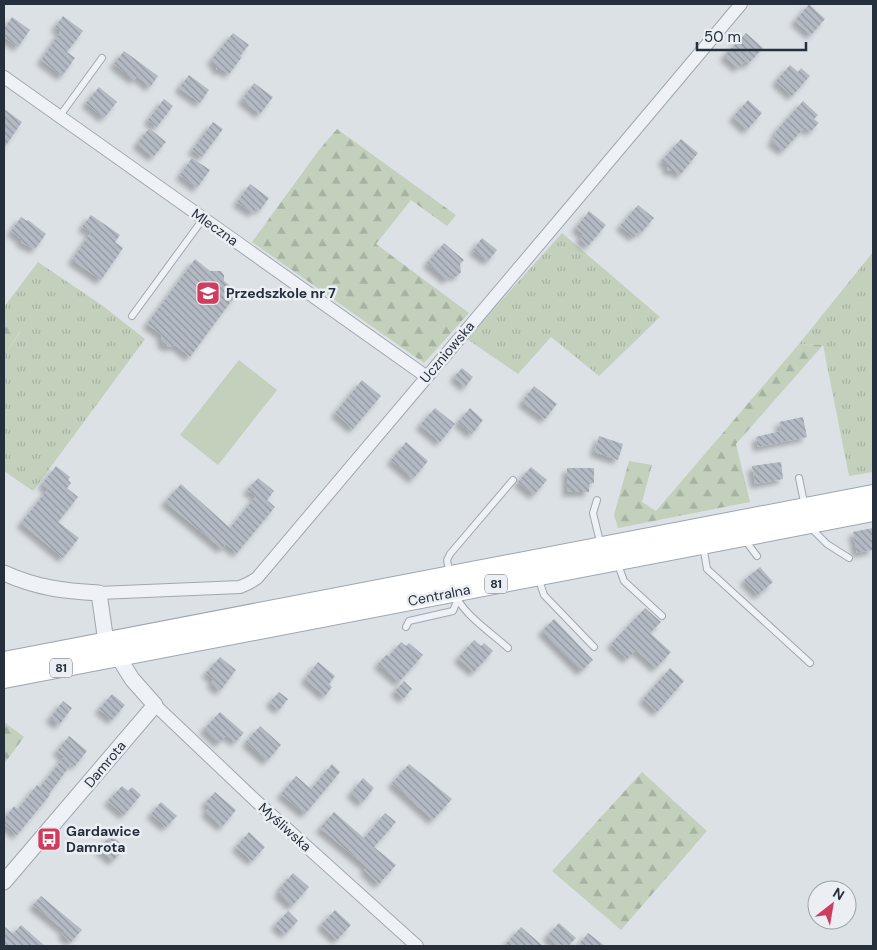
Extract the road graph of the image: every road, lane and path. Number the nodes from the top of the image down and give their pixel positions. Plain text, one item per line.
1 (740, 4) edge
2 (102, 58) dead end
3 (4, 77) edge
4 (59, 117) junction
5 (203, 219) junction
6 (132, 316) dead end
7 (427, 377) junction
8 (799, 478) dead end
9 (512, 480) dead end
10 (873, 495) edge
11 (597, 500) dead end
12 (873, 511) edge
13 (806, 516) junction
14 (743, 536) junction
15 (702, 544) junction
16 (601, 547) junction
17 (757, 556) dead end
18 (849, 558) dead end
19 (617, 561) junction
20 (4, 573) edge
21 (538, 576) junction
22 (454, 590) junction
23 (99, 593) junction
24 (662, 616) dead end
25 (406, 627) dead end
26 (594, 647) dead end
27 (508, 648) dead end
28 (114, 649) junction
29 (4, 662) edge
30 (810, 663) dead end
31 (4, 678) edge
32 (154, 705) junction
33 (4, 882) edge
34 (417, 946) edge

1 - 7 street, Uczniowska
2 - 4 lane
3 - 4 street, Mleczna
4 - 5 street, Mleczna
5 - 6 lane
5 - 7 street, Mleczna
7 - 23 street, Uczniowska
8 - 13 lane
9 - 22 lane
10 - 13 main road, Centralna / 81
11 - 16 lane
12 - 13 main road, Centralna / 81
13 - 14 main road, Centralna / 81
13 - 16 main road, Centralna / 81
13 - 18 lane
14 - 15 main road, Centralna / 81
14 - 17 lane
15 - 19 main road, Centralna / 81
15 - 30 lane
16 - 22 main road, Centralna / 81
19 - 21 main road, Centralna / 81
19 - 24 lane
20 - 23 street
21 - 22 main road, Centralna / 81
21 - 26 lane
22 - 25 lane
22 - 27 lane
22 - 28 main road, Centralna / 81
23 - 28 street
28 - 29 main road, Centralna / 81
28 - 31 main road, Centralna / 81
28 - 32 street
32 - 33 street, Damrota
32 - 34 street, Myśliwska

